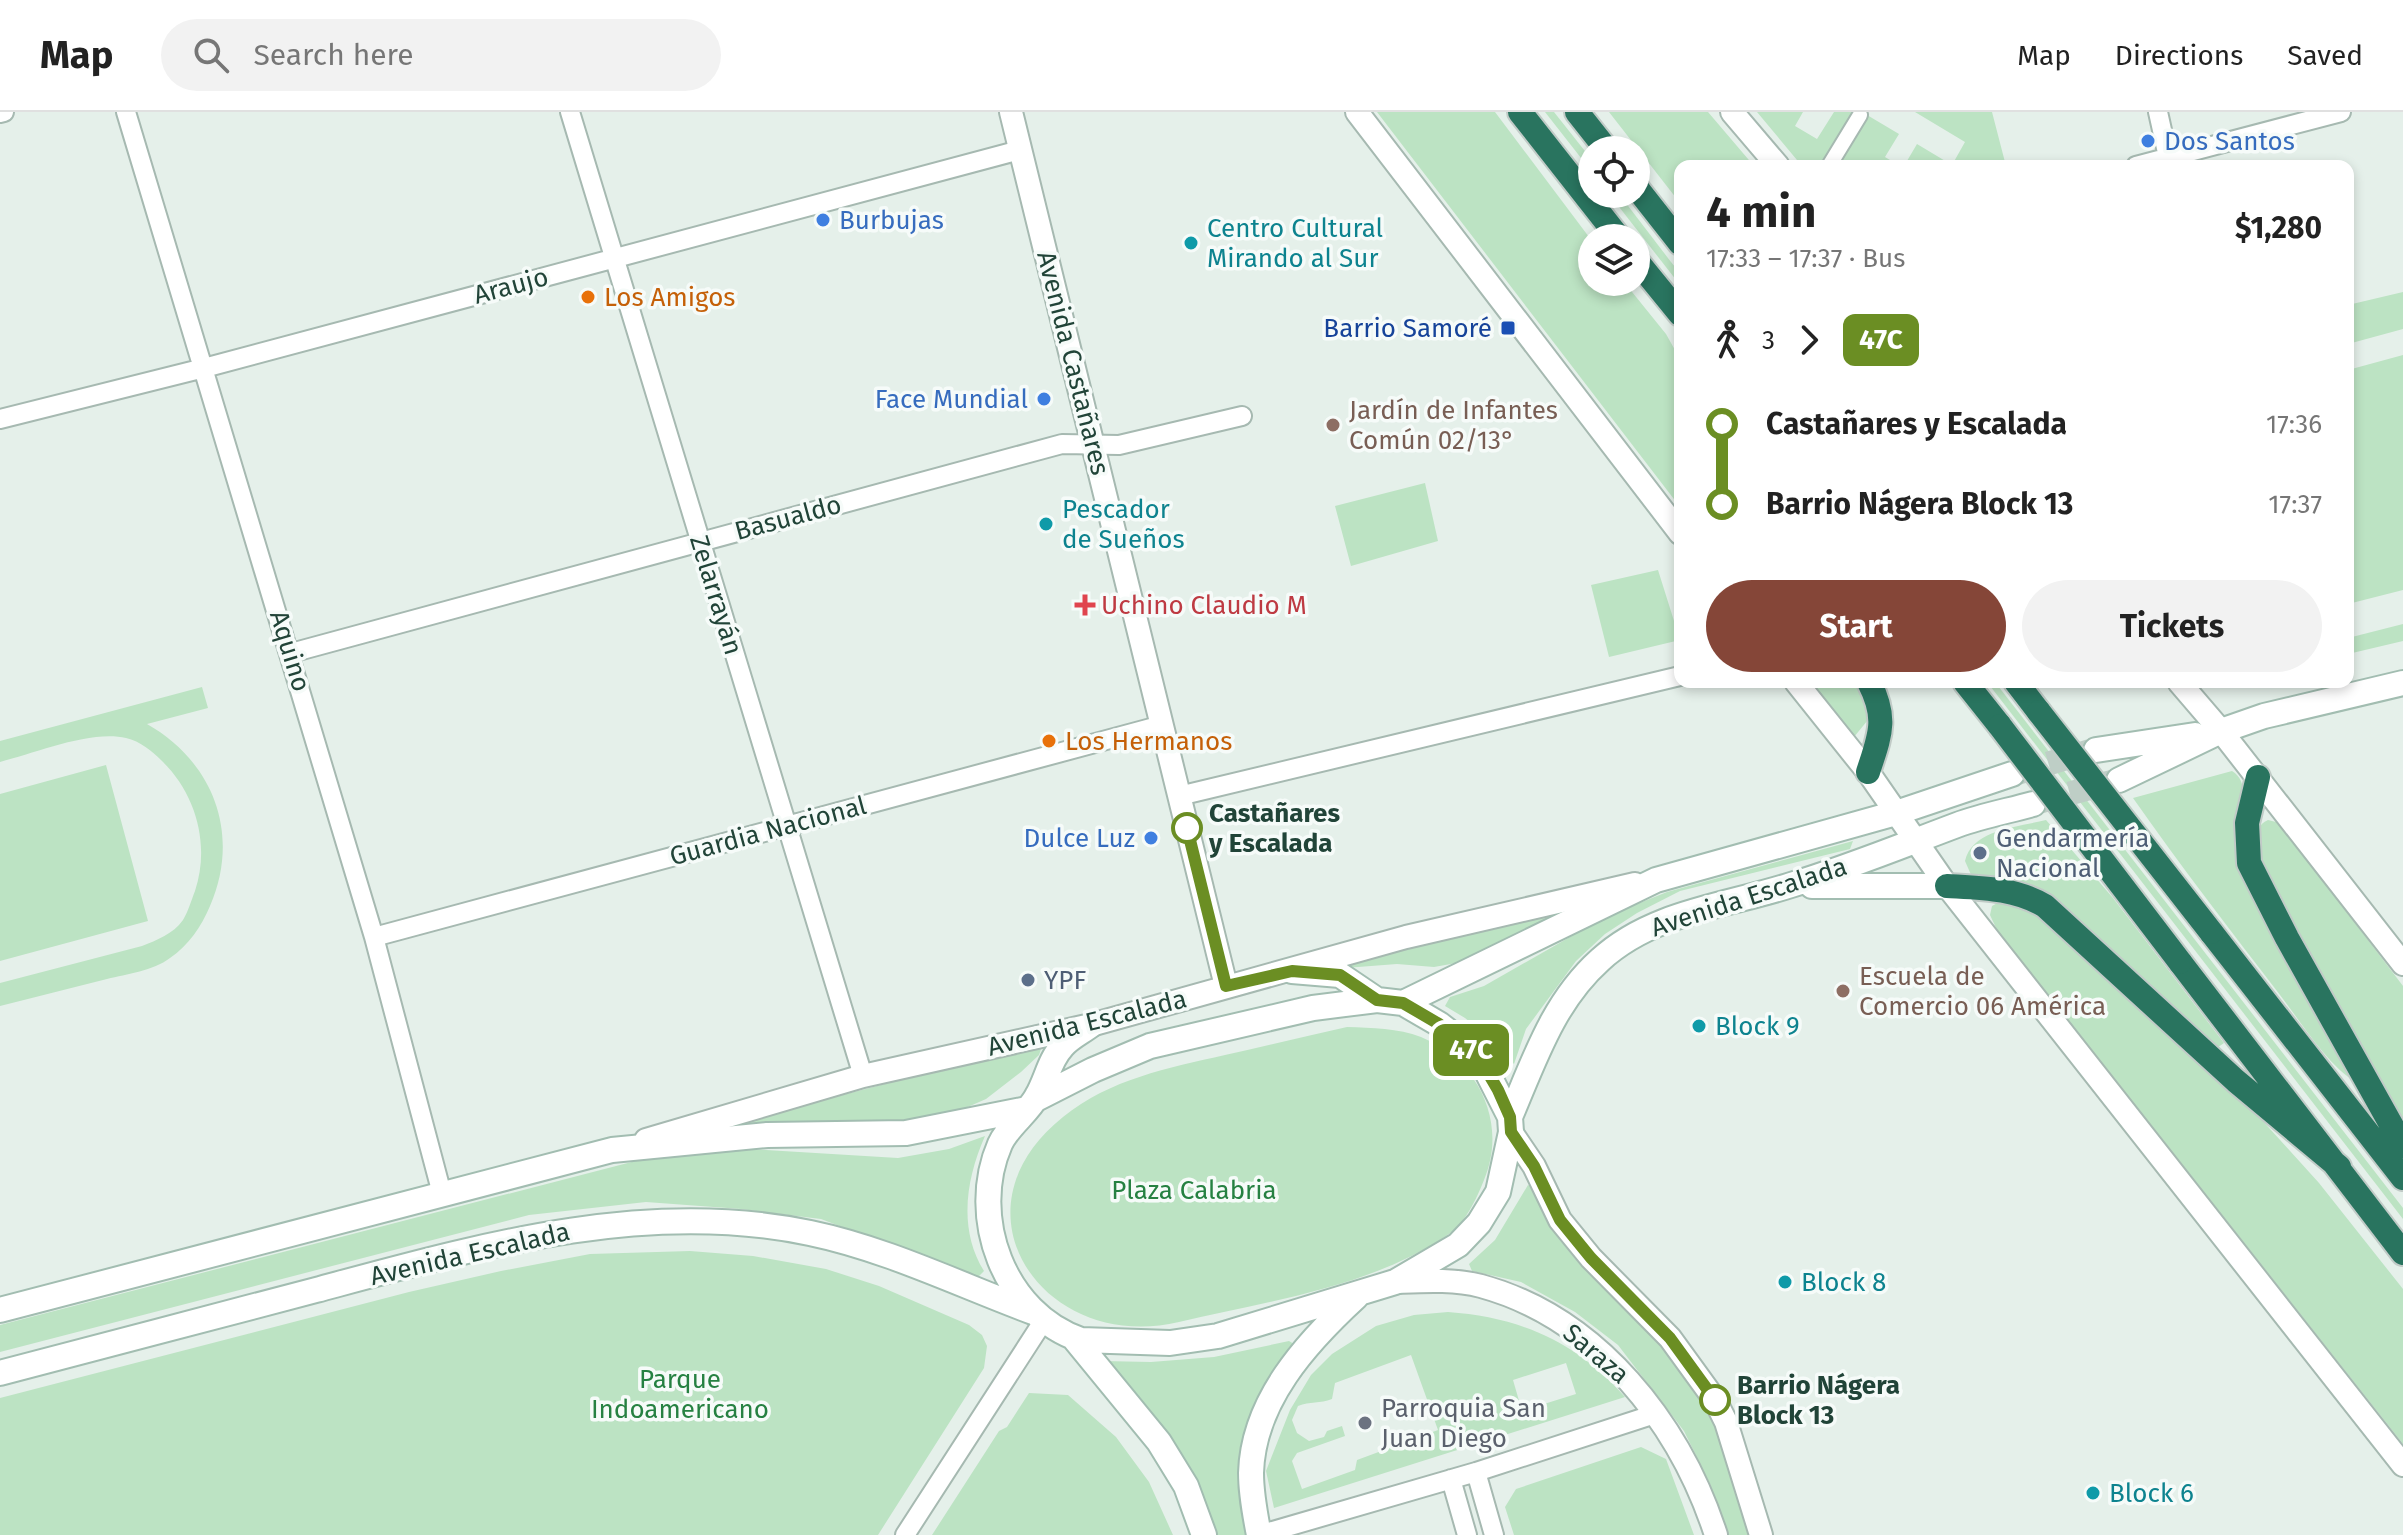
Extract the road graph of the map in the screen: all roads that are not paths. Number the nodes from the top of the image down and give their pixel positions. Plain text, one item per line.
1 (126, 112) edge
2 (570, 112) edge
3 (1011, 112) edge
4 (1357, 112) edge
5 (1520, 112) edge
6 (1577, 112) edge
7 (1732, 112) edge
8 (2158, 112) edge
9 (2341, 112) edge
10 (1860, 115) dead end
11 (1596, 136) edge
12 (1020, 150) junction
13 (1773, 160) edge
14 (1833, 160) edge
15 (2169, 160) edge
16 (2173, 160) edge
17 (1650, 205) edge
18 (1608, 224) edge
19 (1674, 235) edge
20 (615, 258) junction
21 (1650, 278) edge
22 (1674, 309) edge
23 (204, 368) junction
24 (1242, 416) dead end
25 (0, 419) edge
26 (1093, 444) junction
27 (1674, 525) edge
28 (699, 542) junction
29 (291, 653) junction
30 (1674, 677) edge
31 (2403, 683) edge
32 (1801, 688) edge
33 (1872, 688) edge
34 (1970, 688) edge
35 (2021, 688) edge
36 (2184, 688) edge
37 (1162, 725) junction
38 (2221, 731) junction
39 (2096, 750) tunnel mouth
40 (1868, 772) junction
41 (2012, 774) tunnel mouth
42 (2258, 777) junction
43 (2119, 780) tunnel mouth
44 (1179, 796) junction
45 (2033, 804) tunnel mouth
46 (1896, 813) junction
47 (787, 825) junction
48 (1915, 843) junction
49 (1656, 880) junction
50 (1790, 886) junction
51 (1947, 886) junction
52 (374, 937) junction
53 (2403, 964) edge
54 (1292, 971) junction
55 (1226, 986) junction
56 (1377, 1000) junction
57 (1403, 1003) junction
58 (1091, 1025) junction
59 (863, 1076) junction
60 (1031, 1104) junction
61 (1511, 1124) junction
62 (2403, 1146) edge
63 (612, 1150) junction
64 (2339, 1167) junction
65 (2403, 1178) edge
66 (442, 1194) junction
67 (2403, 1253) edge
68 (1395, 1282) junction
69 (1363, 1291) junction
70 (0, 1310) edge
71 (1038, 1316) junction
72 (1073, 1337) junction
73 (0, 1373) edge
74 (1655, 1414) junction
75 (2403, 1465) edge
76 (1476, 1472) junction
77 (1451, 1479) junction
78 (905, 1535) edge
79 (1204, 1535) edge
80 (1259, 1535) edge
81 (1467, 1535) edge
82 (1494, 1535) edge
83 (1716, 1535) edge
84 (1761, 1535) edge

1 - 23 street, Aquino
2 - 20 street, Zelarrayán
3 - 12 street, Avenida Castañares
4 - 27 street
5 - 18 highway
6 - 11 highway
7 - 13 street
8 - 15 street
9 - 16 street
10 - 14 street
12 - 20 street, Araujo
12 - 26 street, Avenida Castañares
17 - 19 highway
20 - 23 street, Araujo
20 - 28 street, Zelarrayán
21 - 22 highway
23 - 25 street, Araujo
23 - 29 street, Aquino
24 - 26 street, Basualdo
26 - 28 street, Basualdo
26 - 37 street, Avenida Castañares
28 - 29 street, Basualdo
28 - 47 street, Zelarrayán
29 - 52 street, Aquino
30 - 44 street
31 - 38 main road
32 - 40 street
33 - 40 highway
34 - 64 highway, bridge
35 - 65 highway, bridge
36 - 38 street
37 - 44 street, Avenida Castañares
37 - 47 street, Guardia Nacional
38 - 39 main road
38 - 42 street
38 - 43 main road
40 - 46 street
41 - 46 main road, Avenida Escalada
42 - 53 street
42 - 62 highway
44 - 55 street, Avenida Castañares
45 - 48 main road, Avenida Escalada
46 - 48 street
46 - 49 main road, Avenida Escalada
47 - 52 street, Guardia Nacional
47 - 59 street, Zelarrayán
48 - 50 main road, Avenida Escalada
48 - 51 street
49 - 54 street, Avenida Escalada
49 - 57 main road, Avenida Escalada
50 - 51 main road
50 - 61 main road, Avenida Escalada
51 - 64 highway
51 - 75 street
52 - 66 street, Aquino
54 - 55 street, Avenida Escalada
54 - 56 main road
55 - 58 street, Avenida Escalada
56 - 57 main road
56 - 60 main road
57 - 61 main road
58 - 59 street, Avenida Escalada
58 - 60 main road
59 - 63 street, Avenida Escalada
60 - 63 main road, Avenida Escalada
60 - 71 main road
61 - 68 main road, Avenida Escalada
61 - 84 street
63 - 66 main road, Avenida Escalada
64 - 67 highway
66 - 70 main road, Avenida Escalada
68 - 69 main road, Avenida Escalada
68 - 74 street, Saraza
69 - 72 main road, Avenida Escalada
69 - 80 main road
71 - 72 main road, Avenida Escalada
71 - 73 main road, Avenida Escalada
71 - 78 street
72 - 79 main road
74 - 76 street
74 - 83 street, Saraza
76 - 77 street
76 - 82 street
77 - 80 street
77 - 81 street

